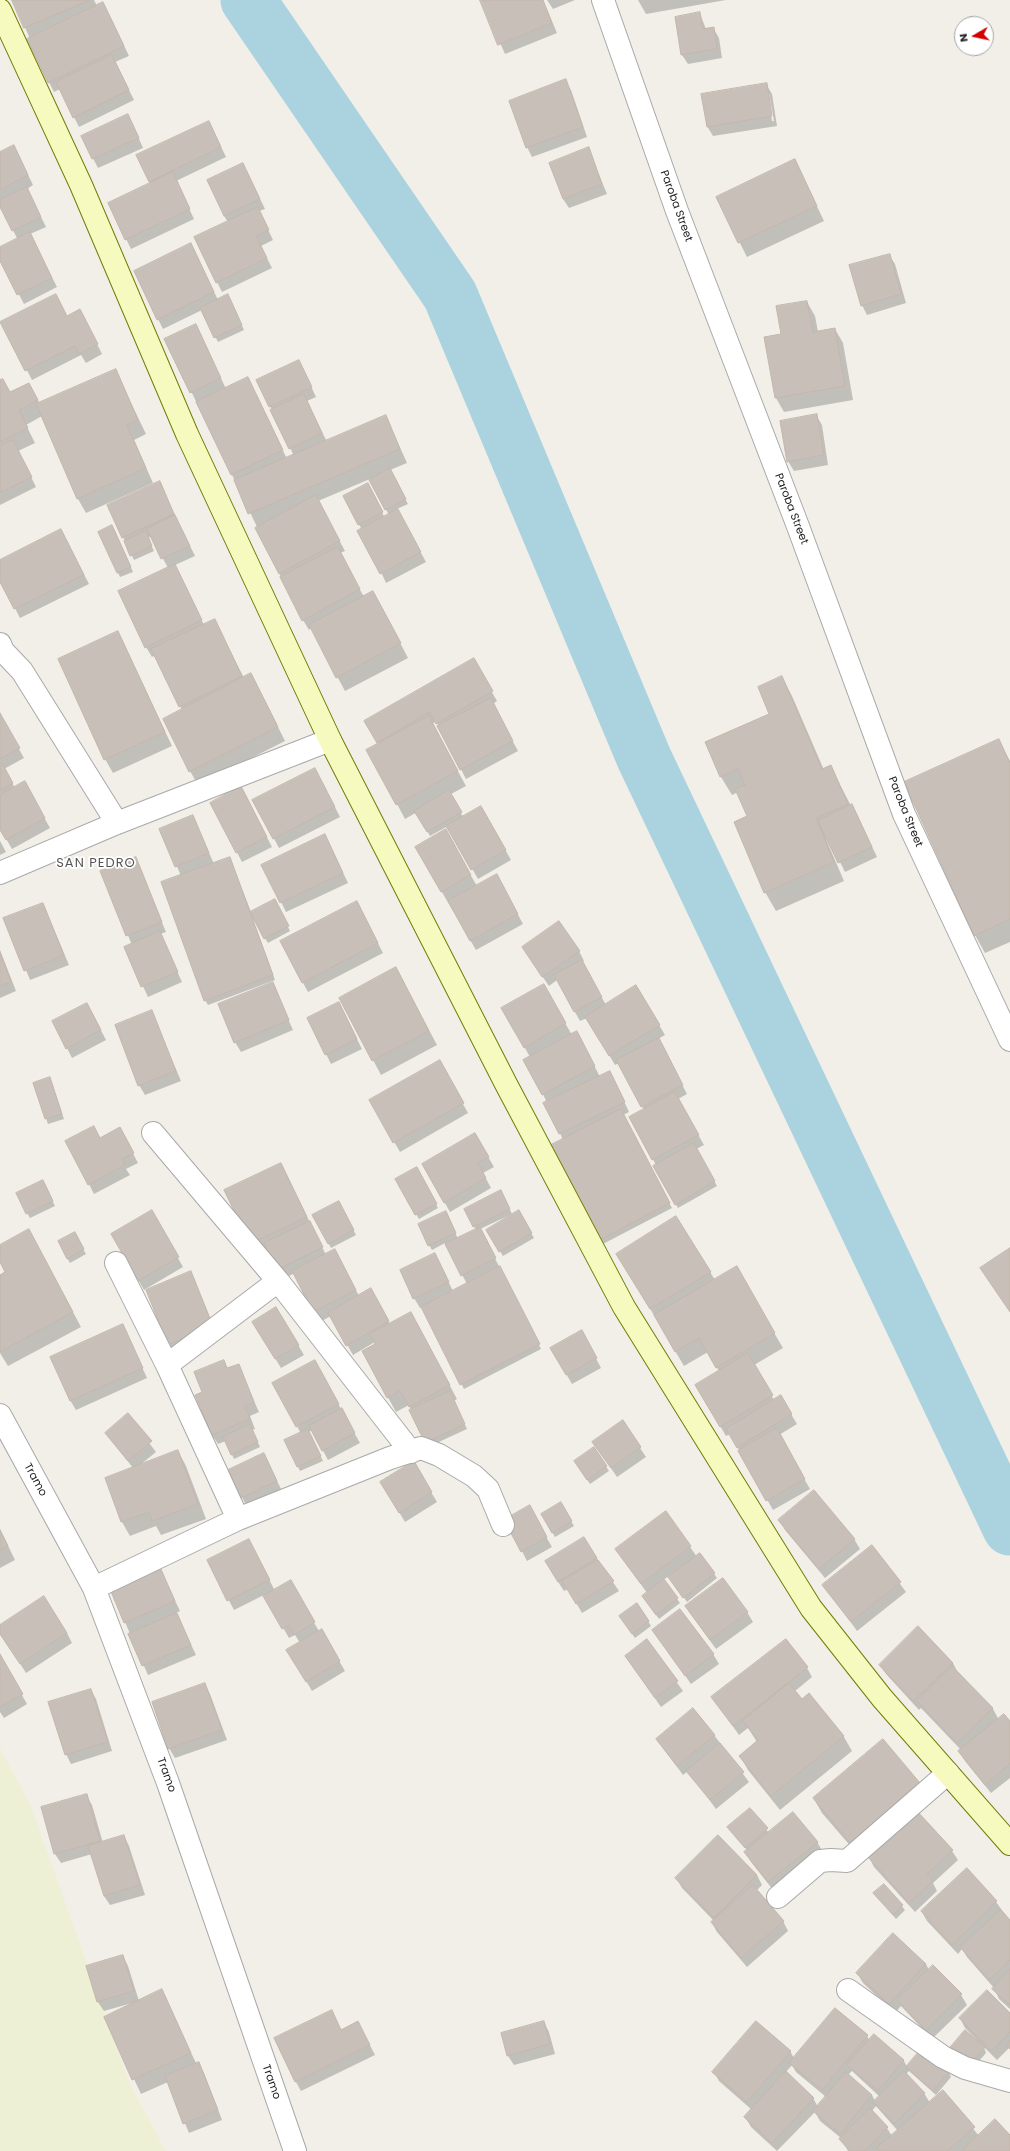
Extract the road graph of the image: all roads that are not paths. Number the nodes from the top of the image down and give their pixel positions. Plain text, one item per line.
1 (603, 0) edge
2 (0, 10) edge
3 (0, 644) edge
4 (330, 740) junction
5 (117, 823) junction
6 (0, 873) edge
7 (1010, 1040) edge
8 (152, 1133) dead end
9 (116, 1263) dead end
10 (278, 1281) junction
11 (167, 1365) junction
12 (0, 1415) edge
13 (411, 1452) junction
14 (238, 1519) junction
15 (503, 1525) dead end
16 (94, 1588) junction
17 (948, 1773) junction
18 (1010, 1844) edge
19 (778, 1897) dead end
20 (848, 1990) dead end
21 (1010, 2081) edge
22 (295, 2151) edge

1 - 7 street, Paroba Street
2 - 4 main road
3 - 5 street
4 - 5 street
4 - 17 main road
5 - 6 street
8 - 10 street
9 - 11 street
10 - 11 street
10 - 13 street
11 - 14 street
12 - 16 street, Tramo
13 - 14 street
13 - 15 street
14 - 16 street
16 - 22 street, Tramo
17 - 18 main road
17 - 19 street
20 - 21 street

